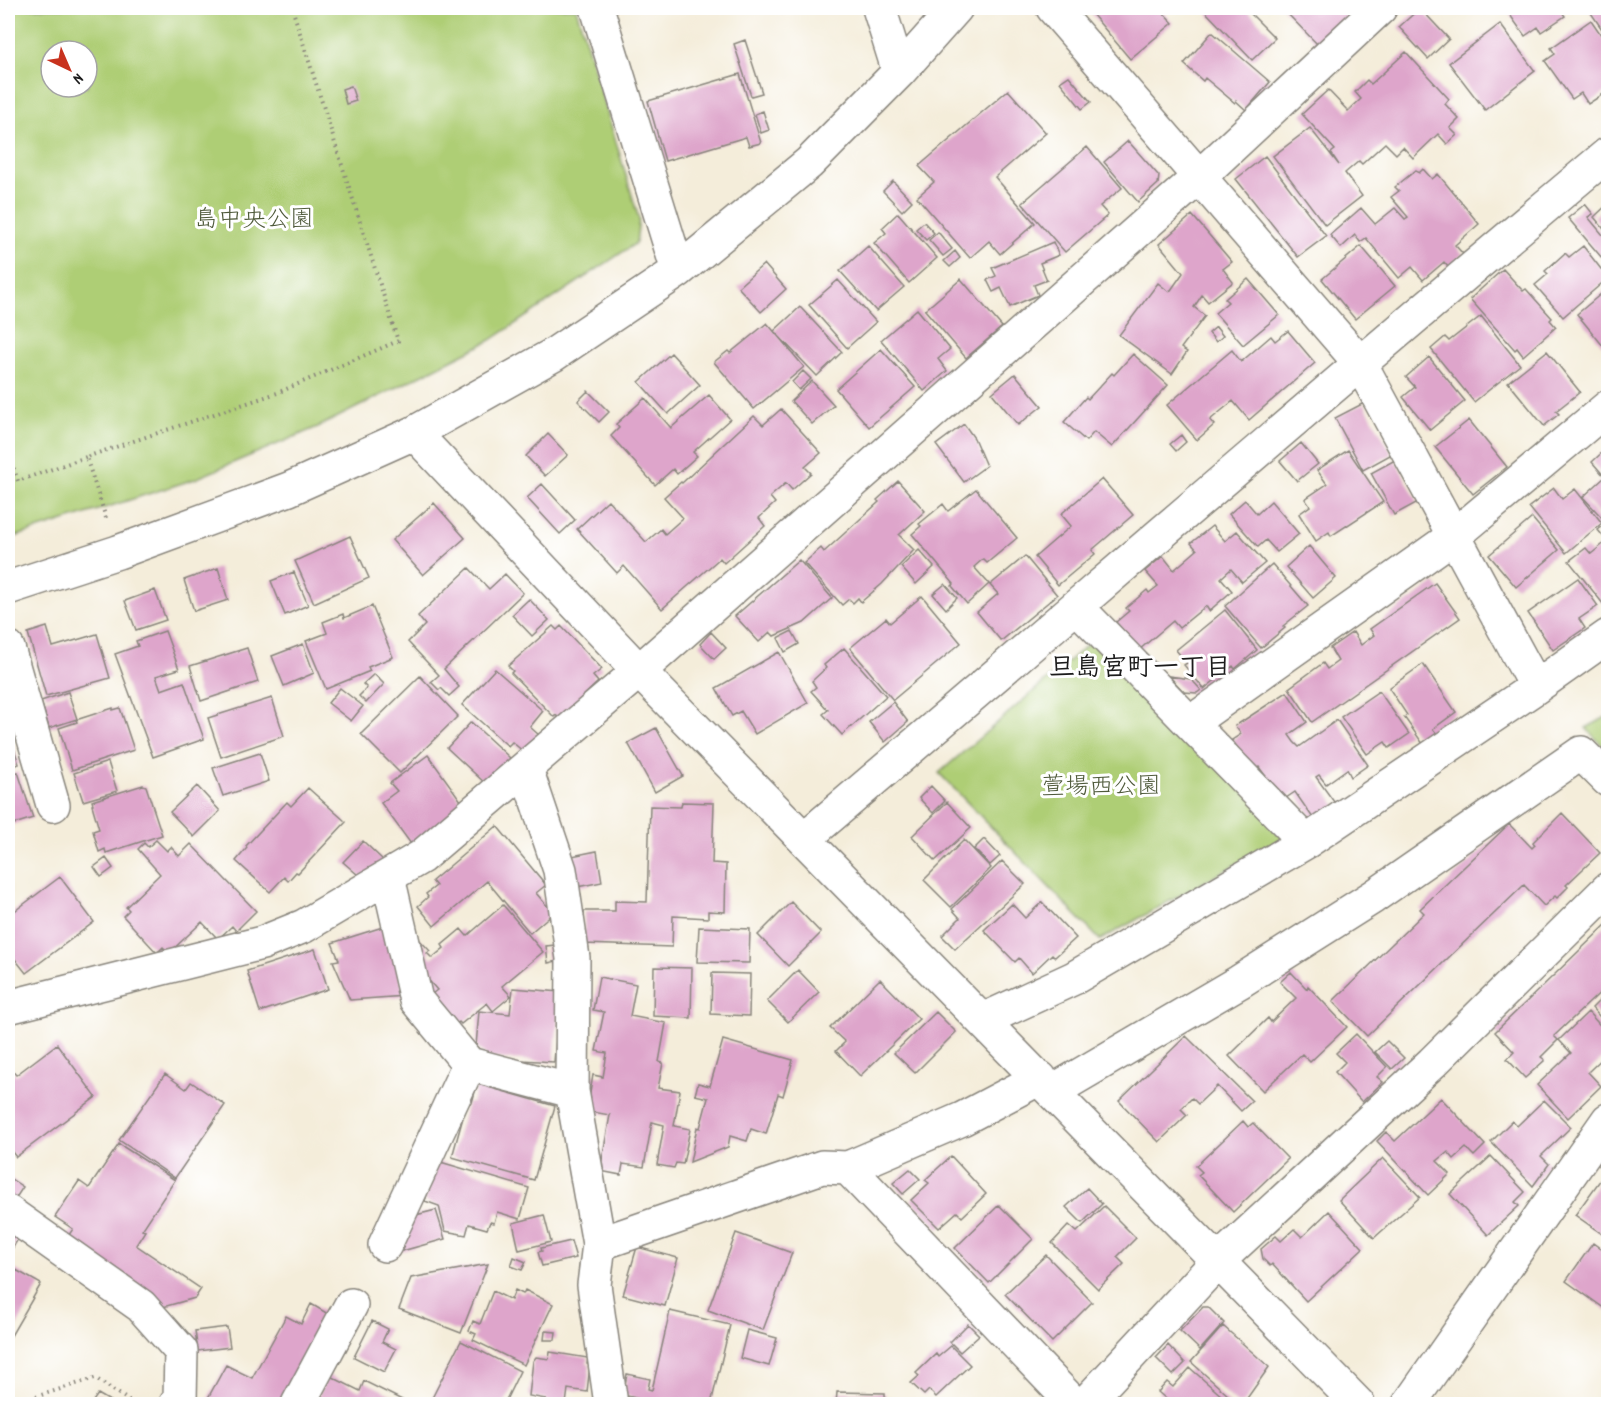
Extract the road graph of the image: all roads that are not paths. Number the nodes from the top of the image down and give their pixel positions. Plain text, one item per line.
1 (597, 8) edge
2 (879, 8) edge
3 (956, 8) edge
4 (1053, 8) edge
5 (1380, 8) edge
6 (899, 72) junction
7 (1608, 154) edge
8 (1199, 177) junction
9 (678, 271) junction
10 (1360, 363) junction
11 (1608, 407) edge
12 (414, 433) junction
13 (1454, 536) junction
14 (8, 588) edge
15 (1077, 607) junction
16 (1608, 636) edge
17 (8, 648) edge
18 (639, 671) junction
19 (1536, 687) junction
20 (1190, 723) junction
21 (526, 769) junction
22 (1608, 780) edge
23 (53, 805) dead end
24 (804, 839) junction
25 (1306, 842) junction
26 (388, 877) junction
27 (1608, 889) edge
28 (8, 1007) edge
29 (984, 1020) junction
30 (468, 1064) junction
31 (1046, 1085) junction
32 (572, 1090) junction
33 (1608, 1120) edge
34 (848, 1168) junction
35 (8, 1212) edge
36 (599, 1244) junction
37 (385, 1245) dead end
38 (1218, 1261) junction
39 (351, 1305) dead end
40 (181, 1403) edge
41 (300, 1404) edge
42 (611, 1404) edge
43 (1074, 1404) edge
44 (1085, 1404) edge
45 (1358, 1404) edge
46 (1409, 1404) edge

1 - 9 street
2 - 6 street
3 - 6 street
4 - 8 street
5 - 8 street
6 - 9 street
7 - 10 street
8 - 10 street
8 - 18 street
9 - 12 street
10 - 13 street
10 - 15 street
11 - 13 street
12 - 14 street
12 - 18 street
13 - 19 street
13 - 20 street
15 - 20 street
15 - 24 street
16 - 19 street
17 - 23 street
18 - 21 street
18 - 24 street
19 - 25 street
20 - 25 street
21 - 26 street
21 - 32 street
22 - 31 street
24 - 29 street
25 - 29 street
26 - 28 street
26 - 30 street
27 - 38 street
29 - 31 street
30 - 32 street
30 - 37 street
31 - 34 street
31 - 38 street
32 - 36 street
33 - 46 street
34 - 36 street
34 - 43 street
35 - 40 street
36 - 42 street
38 - 44 street
38 - 45 street
39 - 41 street

